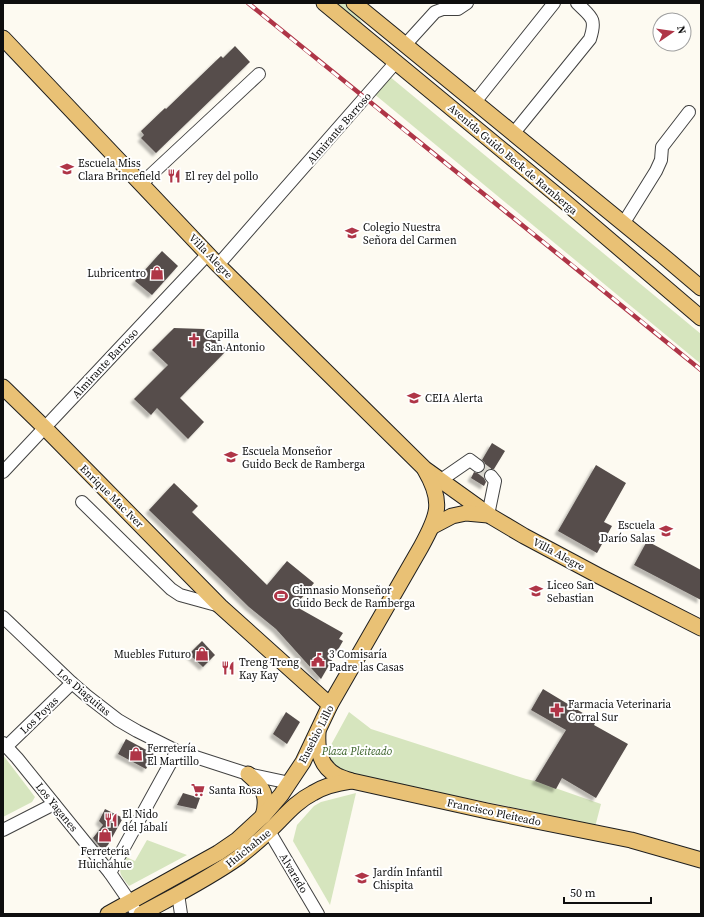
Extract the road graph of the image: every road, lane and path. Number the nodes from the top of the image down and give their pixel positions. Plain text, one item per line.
1 (324, 3) edge
2 (354, 3) edge
3 (467, 3) edge
4 (554, 3) edge
5 (577, 3) edge
6 (393, 35) junction
7 (3, 38) edge
8 (405, 45) junction
9 (422, 59) junction
10 (396, 62) junction
11 (259, 74) dead end
12 (475, 102) junction
13 (690, 112) dead end
14 (514, 134) junction
15 (141, 184) junction
16 (623, 224) junction
17 (208, 254) junction
18 (218, 265) junction
19 (701, 288) edge
20 (701, 318) edge
21 (3, 387) edge
22 (44, 427) junction
23 (478, 466) tunnel mouth
24 (425, 469) junction
25 (3, 472) edge
26 (490, 476) tunnel mouth
27 (441, 480) junction
28 (82, 502) dead end
29 (488, 515) junction
30 (432, 526) junction
31 (220, 606) junction
32 (3, 617) edge
33 (701, 628) edge
34 (72, 683) junction
35 (330, 705) junction
36 (318, 732) junction
37 (5, 744) edge
38 (177, 751) junction
39 (248, 774) junction
40 (352, 781) junction
41 (290, 783) junction
42 (54, 804) junction
43 (263, 816) junction
44 (3, 830) edge
45 (269, 831) junction
46 (701, 860) edge
47 (110, 873) junction
48 (178, 894) junction
49 (133, 908) edge
50 (108, 914) edge
51 (141, 914) edge
52 (181, 914) edge
53 (318, 914) edge

1 - 10 main road, Avenida Guido Beck de Ramberga
2 - 6 main road, Avenida Guido Beck de Ramberga
3 - 8 street
4 - 12 street
5 - 14 street
6 - 8 main road, Avenida Guido Beck de Ramberga
6 - 10 main road
7 - 15 main road, Villa Alegre
8 - 9 main road, Avenida Guido Beck de Ramberga
9 - 10 main road
9 - 12 main road, Avenida Guido Beck de Ramberga
10 - 18 street, Almirante Barroso
10 - 20 main road, Avenida Guido Beck de Ramberga
11 - 15 street
12 - 14 main road, Avenida Guido Beck de Ramberga
13 - 16 street
14 - 16 main road, Avenida Guido Beck de Ramberga
15 - 17 main road, Villa Alegre
16 - 19 main road, Avenida Guido Beck de Ramberga
17 - 18 main road, Villa Alegre
17 - 22 street, Almirante Barroso
18 - 24 main road, Villa Alegre
21 - 22 main road, Enrique Mac Iver
22 - 25 street, Almirante Barroso
22 - 31 main road, Enrique Mac Iver
23 - 27 street
24 - 27 main road, Villa Alegre
24 - 30 main road, Villa Alegre
26 - 29 street
27 - 29 main road, Villa Alegre
28 - 31 street, Enrique Mac Iver
29 - 30 main road
29 - 33 main road, Villa Alegre
30 - 35 main road, Eusebio Lillo
31 - 35 main road, Enrique Mac Iver
32 - 34 street, Los Diaguitas
34 - 37 street, Los Poyas
34 - 38 street, Los Diaguitas
35 - 36 main road, Eusebio Lillo
36 - 40 main road, Francisco Pleiteado
36 - 41 main road, Eusebio Lillo
37 - 42 street, Los Yaganes
38 - 39 street
38 - 47 street
39 - 41 street
39 - 43 main road
40 - 45 main road, Huichahue
40 - 46 main road, Francisco Pleiteado
41 - 43 main road, Huichahue
42 - 44 street
42 - 47 street, Los Yaganes
43 - 49 main road, Huichahue
45 - 48 main road, Huichahue
45 - 53 street, Alvarado
47 - 49 street
48 - 51 main road, Huichahue
48 - 52 street
49 - 50 main road, Huichahue

